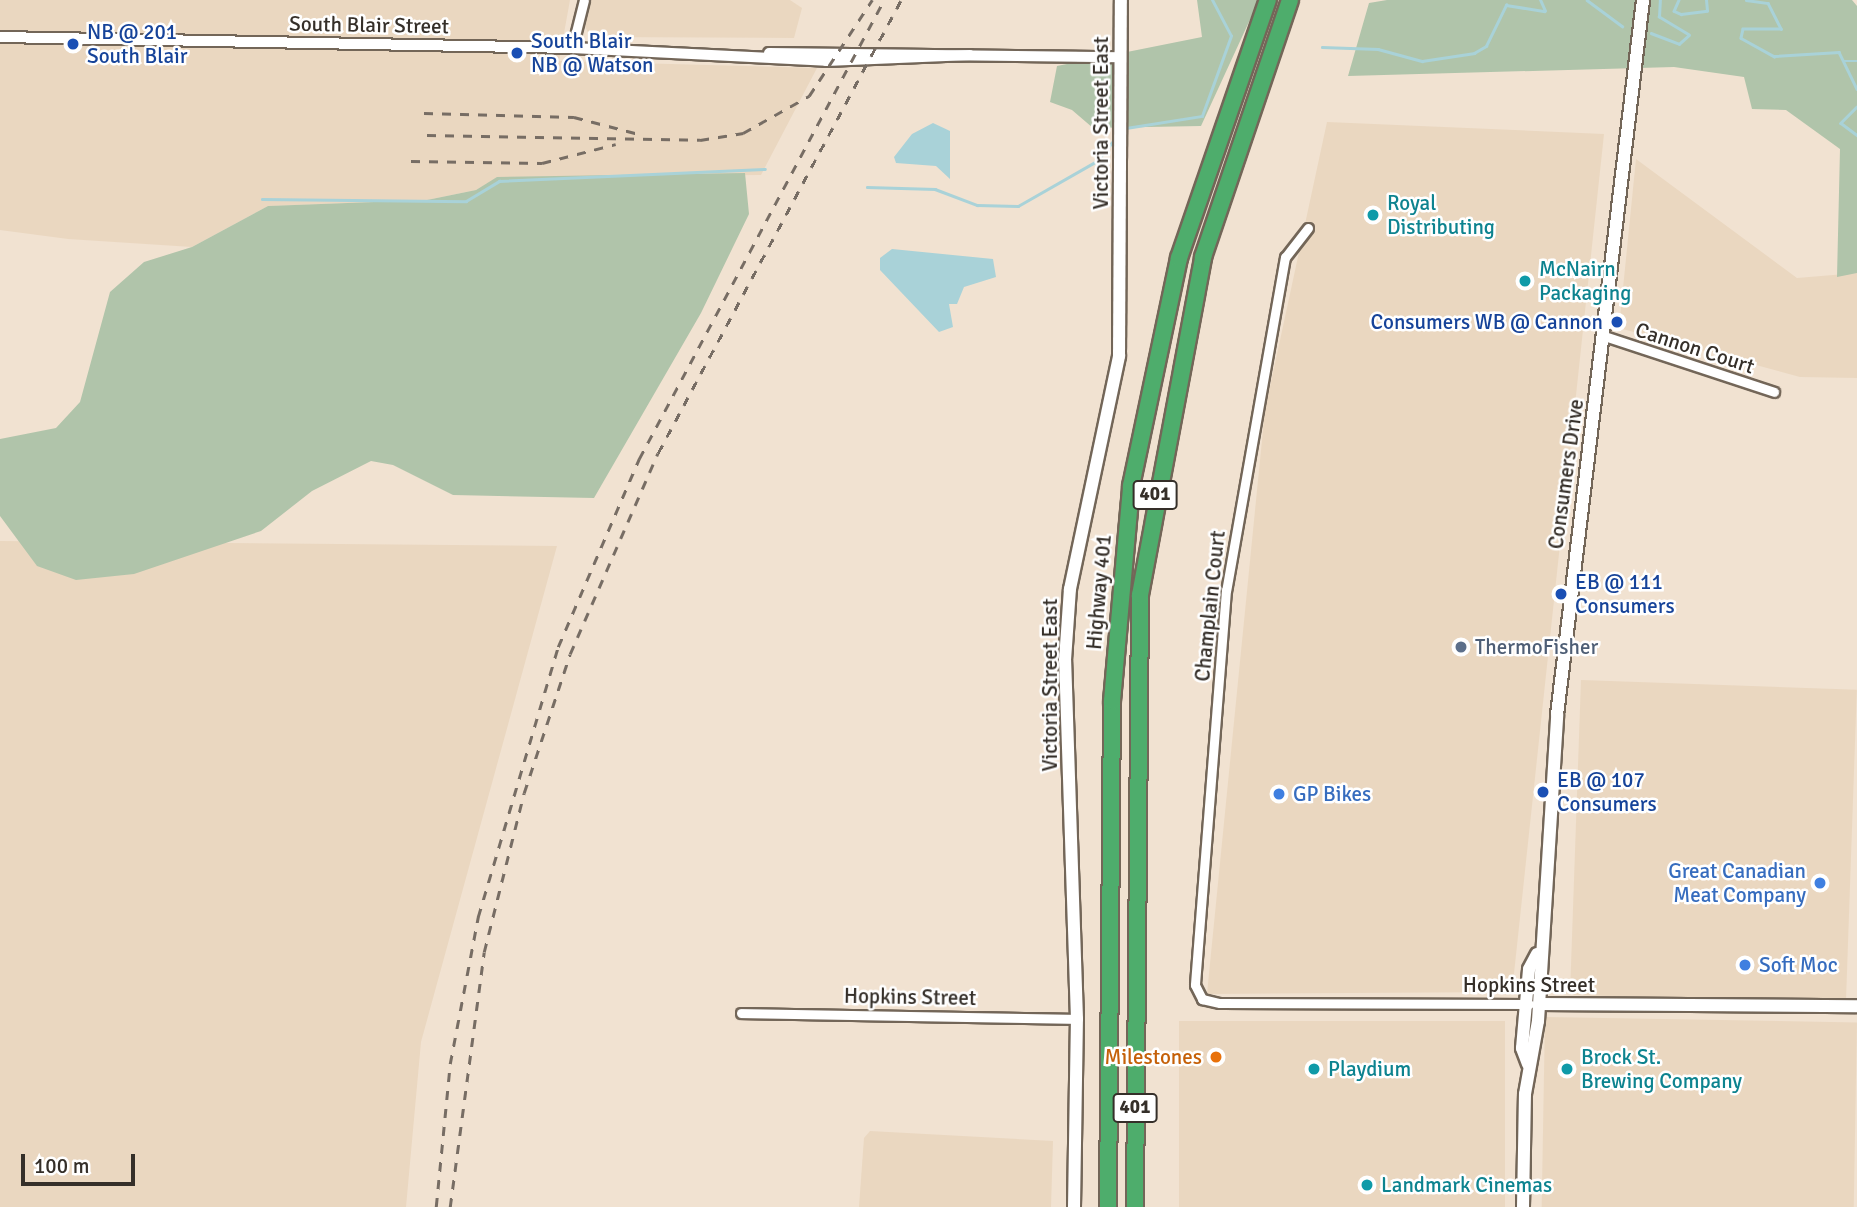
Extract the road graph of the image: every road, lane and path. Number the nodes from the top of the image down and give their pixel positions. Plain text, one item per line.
1 (584, 0) edge
2 (1121, 0) edge
3 (1268, 0) edge
4 (1290, 0) edge
5 (1643, 5) edge
6 (0, 37) edge
7 (572, 48) junction
8 (1120, 57) junction
9 (1308, 228) dead end
10 (1604, 336) junction
11 (1774, 392) dead end
12 (1202, 999) joint
13 (1532, 1004) junction
14 (1857, 1006) edge
15 (741, 1013) dead end
16 (1077, 1019) junction
17 (1074, 1207) edge
18 (1108, 1207) edge
19 (1135, 1207) edge
20 (1523, 1207) edge

1 - 7 street
2 - 8 main road, Victoria Street East
3 - 18 highway, Highway 401 / 401
4 - 19 highway, Highway 401 / 401
5 - 10 main road, Consumers Drive
6 - 7 street, South Blair Street
7 - 8 street, South Blair Street
8 - 16 main road, Victoria Street East
9 - 12 street, Champlain Court
10 - 11 street, Cannon Court
10 - 13 main road, Consumers Drive
12 - 13 street, Hopkins Street
13 - 14 main road, Hopkins Street
13 - 20 main road, Consumers Drive
15 - 16 street, Hopkins Street
16 - 17 main road, Victoria Street East

